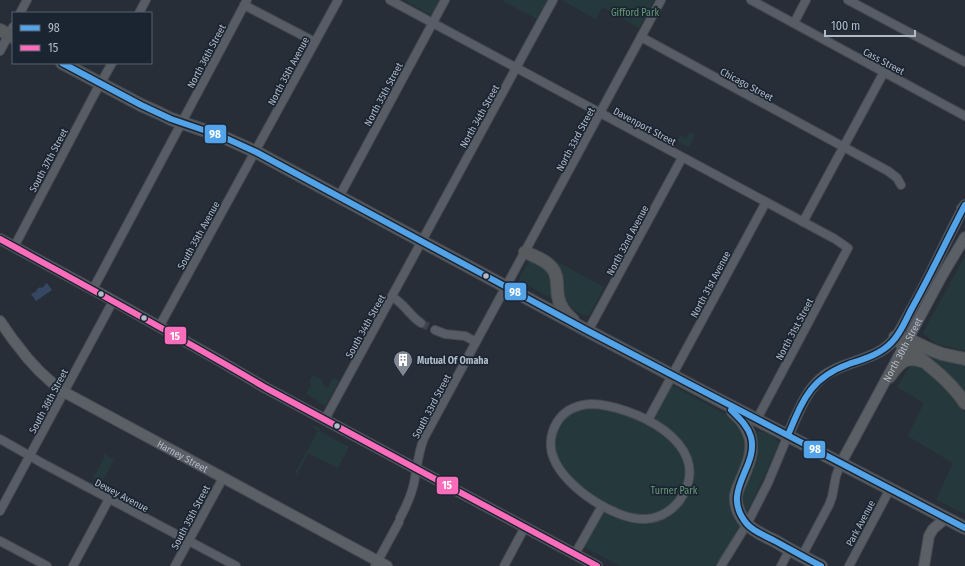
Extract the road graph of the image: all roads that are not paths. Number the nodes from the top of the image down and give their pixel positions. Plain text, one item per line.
1 (27, 0) edge
2 (146, 0) edge
3 (338, 0) edge
4 (390, 0) edge
5 (445, 0) edge
6 (553, 0) edge
7 (661, 0) edge
8 (751, 0) edge
9 (806, 0) edge
10 (848, 0) edge
11 (246, 2) edge
12 (21, 12) edge
13 (140, 12) edge
14 (433, 23) junction
15 (794, 23) junction
16 (9, 32) edge
17 (641, 38) junction
18 (315, 42) junction
19 (0, 51) edge
20 (965, 62) edge
21 (64, 64) edge
22 (111, 64) edge
23 (516, 68) junction
24 (884, 72) junction
25 (101, 84) junction
26 (600, 113) junction
27 (965, 116) edge
28 (182, 122) junction
29 (844, 147) junction
30 (256, 152) junction
31 (682, 158) junction
32 (901, 185) dead end
33 (339, 197) junction
34 (766, 202) junction
35 (964, 208) edge
36 (803, 222) junction
37 (965, 237) edge
38 (0, 239) edge
39 (422, 241) junction
40 (14, 247) junction
41 (848, 248) joint
42 (525, 252) junction
43 (506, 287) junction
44 (93, 289) junction
45 (392, 297) junction
46 (113, 301) junction
47 (0, 321) edge
48 (421, 323) tunnel mouth
49 (159, 327) junction
50 (585, 329) junction
51 (435, 330) tunnel mouth
52 (895, 337) junction
53 (476, 342) junction
54 (906, 343) junction
55 (965, 358) edge
56 (923, 361) junction
57 (672, 375) junction
58 (889, 376) junction
59 (64, 392) junction
60 (713, 397) junction
61 (965, 403) edge
62 (325, 419) junction
63 (648, 420) junction
64 (757, 420) junction
65 (774, 428) junction
66 (788, 435) junction
67 (0, 439) edge
68 (751, 440) junction
69 (30, 456) junction
70 (841, 463) junction
71 (416, 468) junction
72 (223, 478) junction
73 (890, 489) junction
74 (109, 499) junction
75 (602, 506) junction
76 (0, 512) edge
77 (946, 518) junction
78 (747, 524) junction
79 (525, 527) junction
80 (963, 527) edge
81 (0, 541) edge
82 (189, 541) junction
83 (790, 549) junction
84 (575, 554) junction
85 (802, 556) junction
86 (380, 564) edge
87 (505, 564) edge
88 (47, 566) edge
89 (73, 566) edge
90 (176, 566) edge
91 (236, 566) edge
92 (597, 566) edge
93 (721, 566) edge
94 (781, 566) edge
95 (821, 566) edge
96 (849, 566) edge
97 (924, 566) edge

1 - 12 street
2 - 13 street
3 - 18 street, North 35th Avenue
4 - 14 street, Davenport Street
5 - 14 street, North 35th Street
6 - 23 street, North 34th Street
7 - 17 street, North 33rd Street
8 - 15 street, Cass Street
9 - 15 street
10 - 20 street
11 - 18 street
11 - 28 street, North 36th Street
14 - 23 street, Davenport Street
14 - 33 street, North 35th Street
15 - 24 street, Cass Street
16 - 19 street
17 - 26 street, North 33rd Street
17 - 29 street, Chicago Street
18 - 30 street, North 35th Avenue
21 - 25 highway
22 - 25 street, South 37th Street
23 - 26 street, Davenport Street
23 - 39 street, North 34th Street
24 - 27 street, Cass Street
24 - 29 street
25 - 28 highway
25 - 40 street, South 37th Street
26 - 31 street, Davenport Street
26 - 42 street, North 33rd Street
28 - 30 highway
28 - 44 street
29 - 32 street, Chicago Street
29 - 36 street
30 - 33 highway
30 - 49 street, South 35th Avenue
31 - 34 street, Davenport Street
31 - 50 street, North 32nd Avenue
33 - 39 highway
34 - 36 street, Davenport Street
34 - 57 street, North 31st Avenue
35 - 52 main road, North 30th Street
36 - 41 street, Davenport Street
37 - 54 main road, North 30th Street
38 - 40 main road
39 - 43 highway
39 - 45 street, South 34th Street
40 - 44 main road
41 - 64 street, North 31st Street
42 - 43 street, North 33rd Street
42 - 50 highway
43 - 50 highway
43 - 53 street, South 33rd Street
44 - 46 main road
45 - 48 street
45 - 62 street, South 34th Street
46 - 49 main road
46 - 59 street, South 36th Street
47 - 59 main road, Harney Street
49 - 62 main road
50 - 57 highway
51 - 53 street
52 - 54 highway
52 - 66 main road, North 30th Street
53 - 71 street, South 33rd Street
54 - 55 highway
54 - 56 highway
54 - 58 main road, North 30th Street
56 - 58 highway
56 - 61 highway
57 - 60 highway
57 - 63 street, North 31st Avenue
58 - 70 main road, North 30th Street
59 - 69 street, South 36th Street
59 - 72 main road, Harney Street
60 - 64 highway
60 - 68 highway
62 - 71 main road
63 - 75 street
63 - 75 street
64 - 65 highway
65 - 66 highway
65 - 68 highway
66 - 70 highway
66 - 78 street
67 - 69 street, Dewey Avenue
68 - 78 highway
69 - 74 street, Dewey Avenue
69 - 76 street, South 36th Street
70 - 73 highway
70 - 85 street
71 - 79 main road
71 - 86 street, South 33rd Street
72 - 82 street, South 35th Street
72 - 86 main road, Harney Street
73 - 77 highway
73 - 96 street, Park Avenue
74 - 82 street, Dewey Avenue
74 - 89 street
75 - 84 street
77 - 80 highway
77 - 97 main road
78 - 83 highway
78 - 93 street
79 - 84 main road
79 - 87 street
81 - 88 street
82 - 90 street, South 35th Street
82 - 91 street, Dewey Avenue
83 - 85 highway
83 - 94 street
84 - 92 main road
85 - 95 highway

